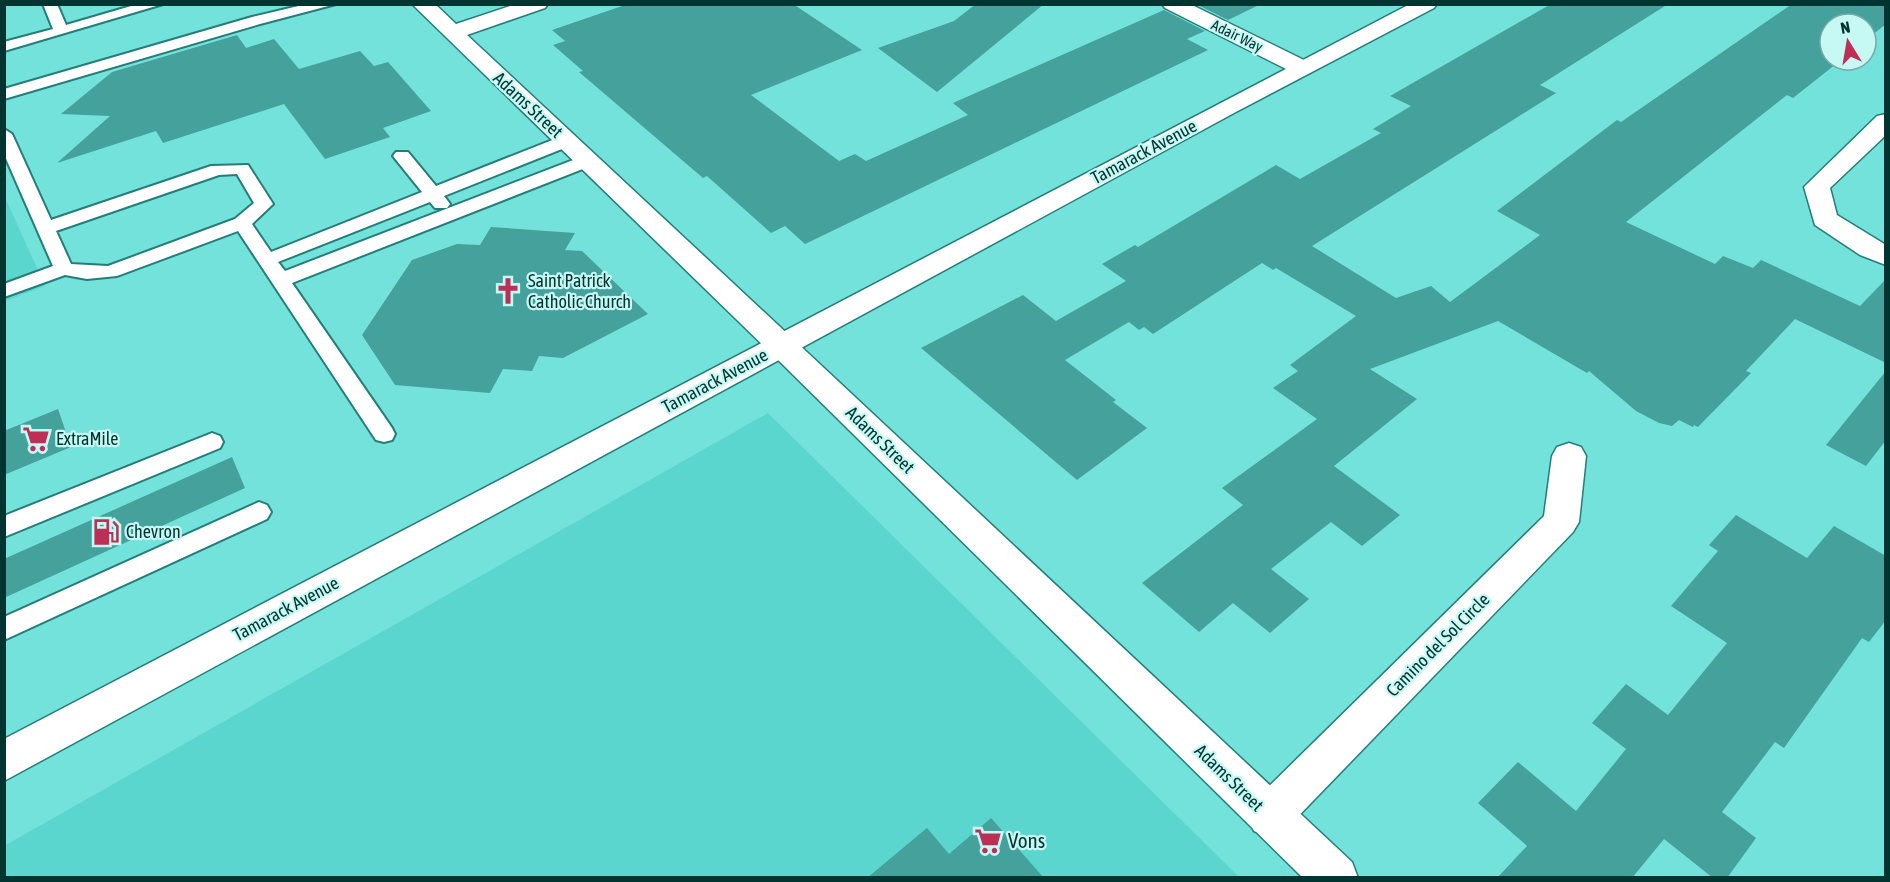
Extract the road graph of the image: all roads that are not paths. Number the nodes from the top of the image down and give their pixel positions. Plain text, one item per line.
1 (50, 4) edge
2 (329, 4) edge
3 (422, 4) edge
4 (538, 4) edge
5 (1172, 4) edge
6 (1426, 4) edge
7 (156, 5) edge
8 (61, 31) junction
9 (451, 33) junction
10 (4, 47) edge
11 (1302, 68) junction
12 (4, 94) edge
13 (1886, 121) edge
14 (4, 134) edge
15 (566, 141) junction
16 (402, 156) dead end
17 (587, 161) junction
18 (432, 195) junction
19 (450, 214) junction
20 (242, 223) junction
21 (359, 223) junction
22 (46, 228) junction
23 (373, 244) junction
24 (1886, 256) edge
25 (267, 260) junction
26 (64, 269) junction
27 (281, 280) junction
28 (4, 291) edge
29 (782, 346) junction
30 (384, 434) dead end
31 (212, 442) dead end
32 (1569, 456) dead end
33 (259, 512) dead end
34 (4, 527) edge
35 (4, 629) edge
36 (4, 761) edge
37 (1269, 816) junction
38 (1336, 878) edge

1 - 8 lane
2 - 12 lane
3 - 9 street, Adams Street
4 - 9 street
5 - 11 street, Adair Way
6 - 11 street, Tamarack Avenue
7 - 8 lane
8 - 10 lane
9 - 15 street, Adams Street
11 - 29 street, Tamarack Avenue
13 - 24 street
14 - 22 lane
15 - 17 street, Adams Street
15 - 18 lane
16 - 18 lane
17 - 19 lane
17 - 29 street, Adams Street
18 - 19 lane
18 - 21 lane
19 - 23 lane
20 - 22 lane
20 - 25 lane
20 - 26 lane
21 - 23 lane
21 - 25 lane
22 - 26 lane
23 - 27 lane
25 - 27 lane
26 - 28 lane
27 - 30 lane
29 - 36 street, Tamarack Avenue
29 - 37 street, Adams Street
31 - 34 lane
32 - 37 street, Camino del Sol Circle
33 - 35 lane
37 - 38 street, Adams Street

